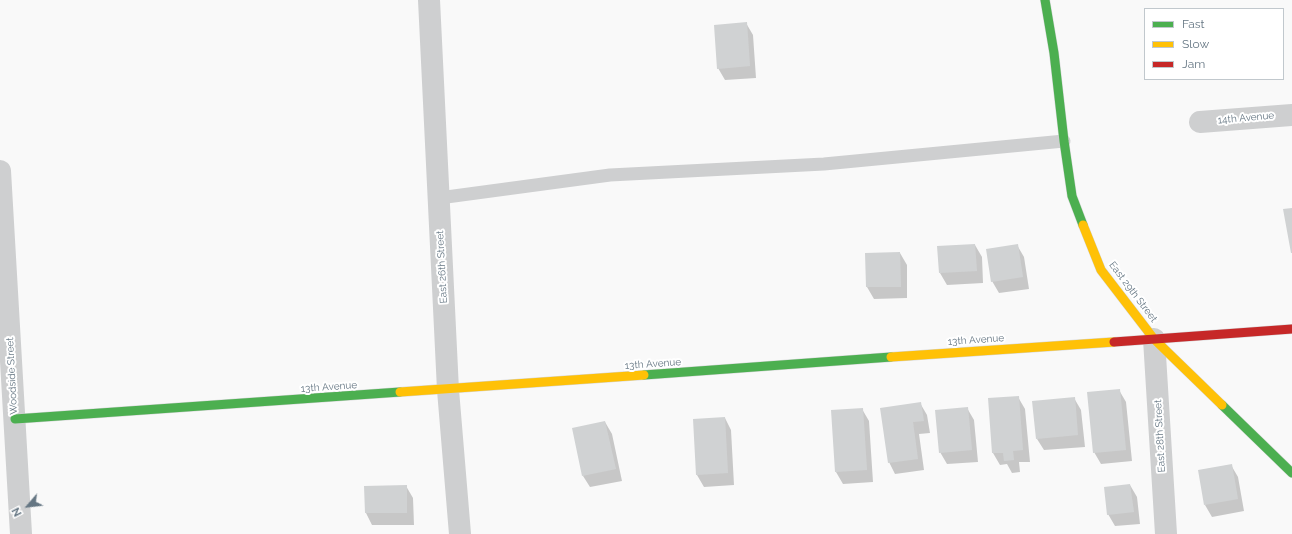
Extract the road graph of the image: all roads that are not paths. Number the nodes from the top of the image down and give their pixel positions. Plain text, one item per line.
1 (430, 0) edge
2 (1045, 0) edge
3 (1292, 114) edge
4 (1200, 122) dead end
5 (1064, 141) junction
6 (0, 171) edge
7 (439, 198) junction
8 (1292, 329) edge
9 (1154, 338) junction
10 (448, 390) junction
11 (15, 420) junction
12 (1292, 473) edge
13 (21, 534) edge
14 (460, 534) edge
15 (1166, 534) edge

1 - 7 street, East 26th Street
2 - 5 street, East 29th Street
3 - 4 street, 14th Avenue
5 - 7 lane
5 - 9 street, East 29th Street
6 - 11 street, Woodside Street
7 - 10 street, East 26th Street
8 - 9 street, 13th Avenue
9 - 10 street, 13th Avenue
9 - 12 street, East 29th Street
9 - 15 street, East 28th Street
10 - 11 street, 13th Avenue
10 - 14 street, East 26th Street
11 - 13 street, Woodside Street

